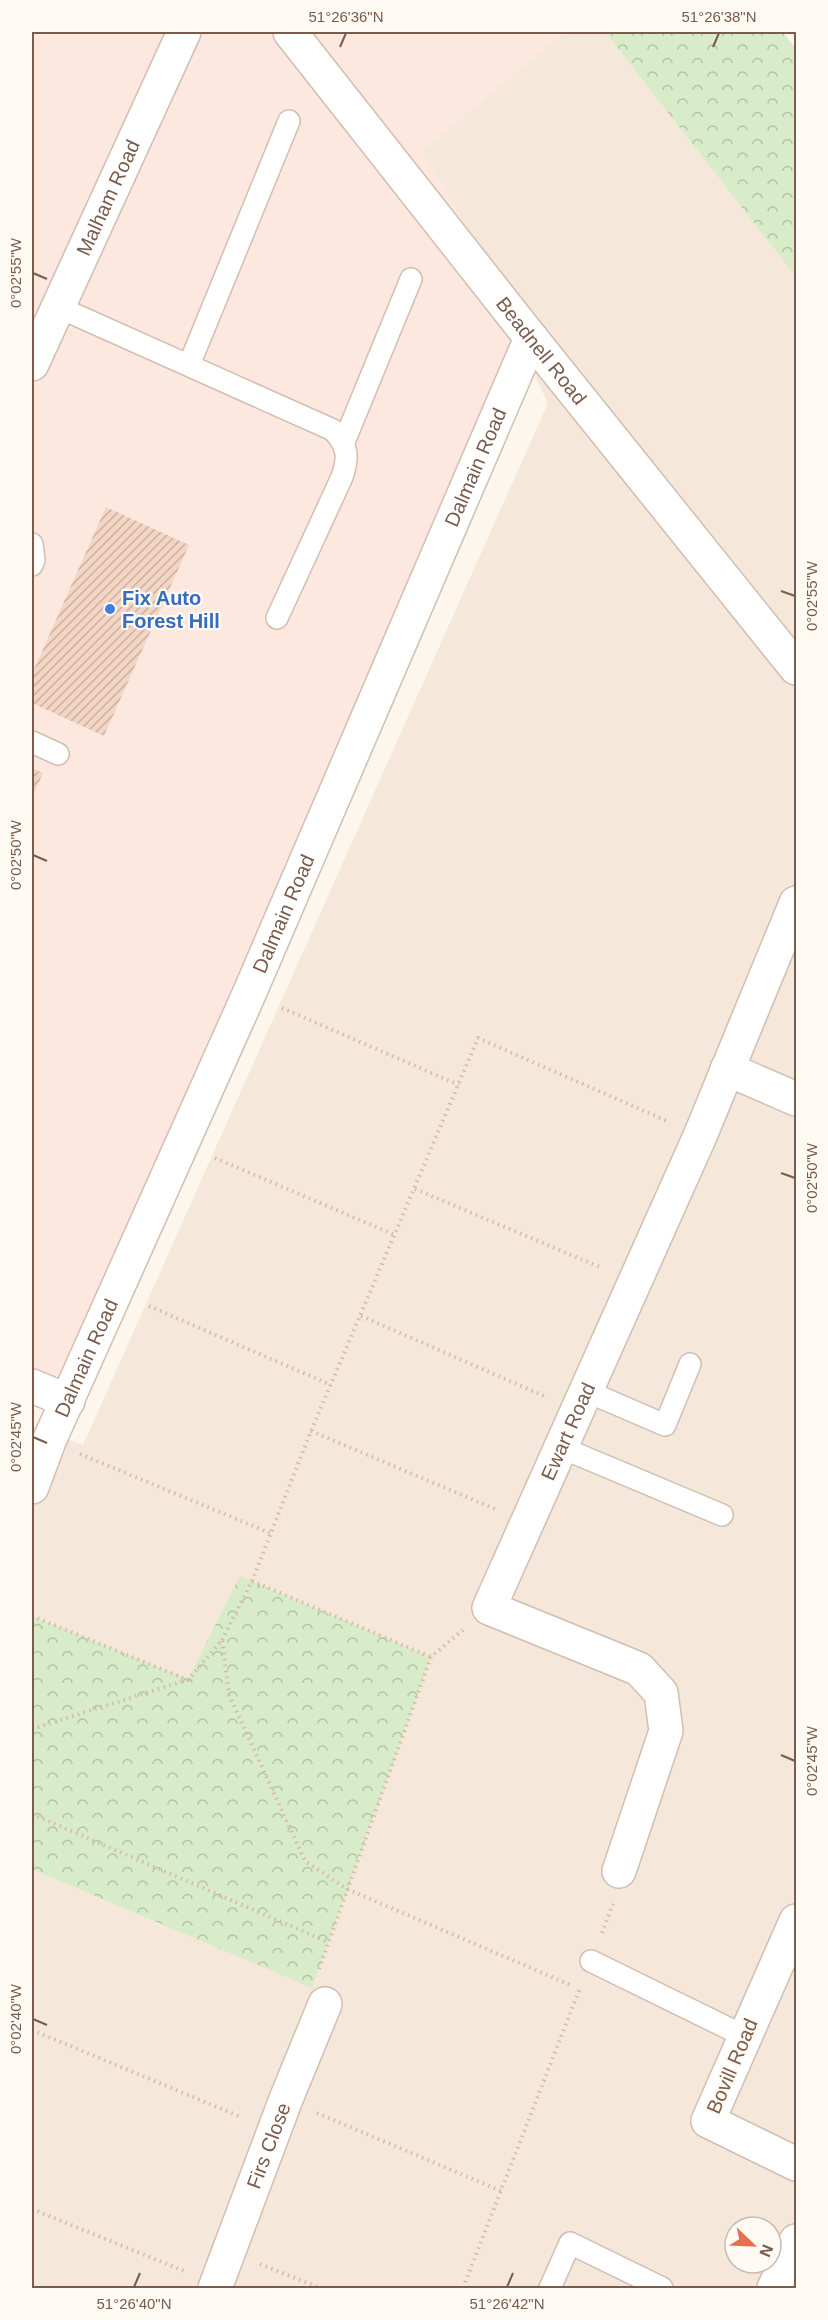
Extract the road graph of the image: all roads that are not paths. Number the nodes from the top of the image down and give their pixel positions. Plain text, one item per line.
1 (184, 32) edge
2 (290, 32) edge
3 (289, 121) dead end
4 (411, 279) dead end
5 (58, 307) junction
6 (531, 338) junction
7 (32, 364) edge
8 (189, 365) junction
9 (344, 442) junction
10 (32, 544) edge
11 (32, 565) edge
12 (276, 618) dead end
13 (796, 668) edge
14 (32, 742) edge
15 (58, 754) dead end
16 (796, 903) edge
17 (727, 1068) junction
18 (796, 1099) edge
19 (690, 1364) dead end
20 (32, 1386) edge
21 (582, 1400) junction
22 (68, 1401) junction
23 (561, 1447) junction
24 (32, 1487) edge
25 (722, 1515) dead end
26 (619, 1871) road end
27 (796, 1921) edge
28 (591, 1961) road end
29 (325, 2004) road end
30 (744, 2036) junction
31 (796, 2164) edge
32 (796, 2241) edge
33 (216, 2286) edge
34 (550, 2289) edge
35 (662, 2289) edge
36 (774, 2289) edge

1 - 5 street, Malham Road
2 - 6 street, Beadnell Road
3 - 8 lane
4 - 9 lane
5 - 7 street, Malham Road
5 - 8 lane
6 - 13 street, Beadnell Road
6 - 22 street, Dalmain Road
8 - 9 lane
9 - 12 lane
10 - 11 lane
14 - 15 lane
16 - 17 street, Ewart Road
17 - 18 street
17 - 21 street, Ewart Road
19 - 21 lane
20 - 22 street
21 - 23 street, Ewart Road
22 - 24 street, Dalmain Road
23 - 25 lane
23 - 26 street, Ewart Road
27 - 30 street, Bovill Road
28 - 30 lane
29 - 33 street, Firs Close
30 - 31 street, Bovill Road
32 - 36 street
34 - 35 lane

